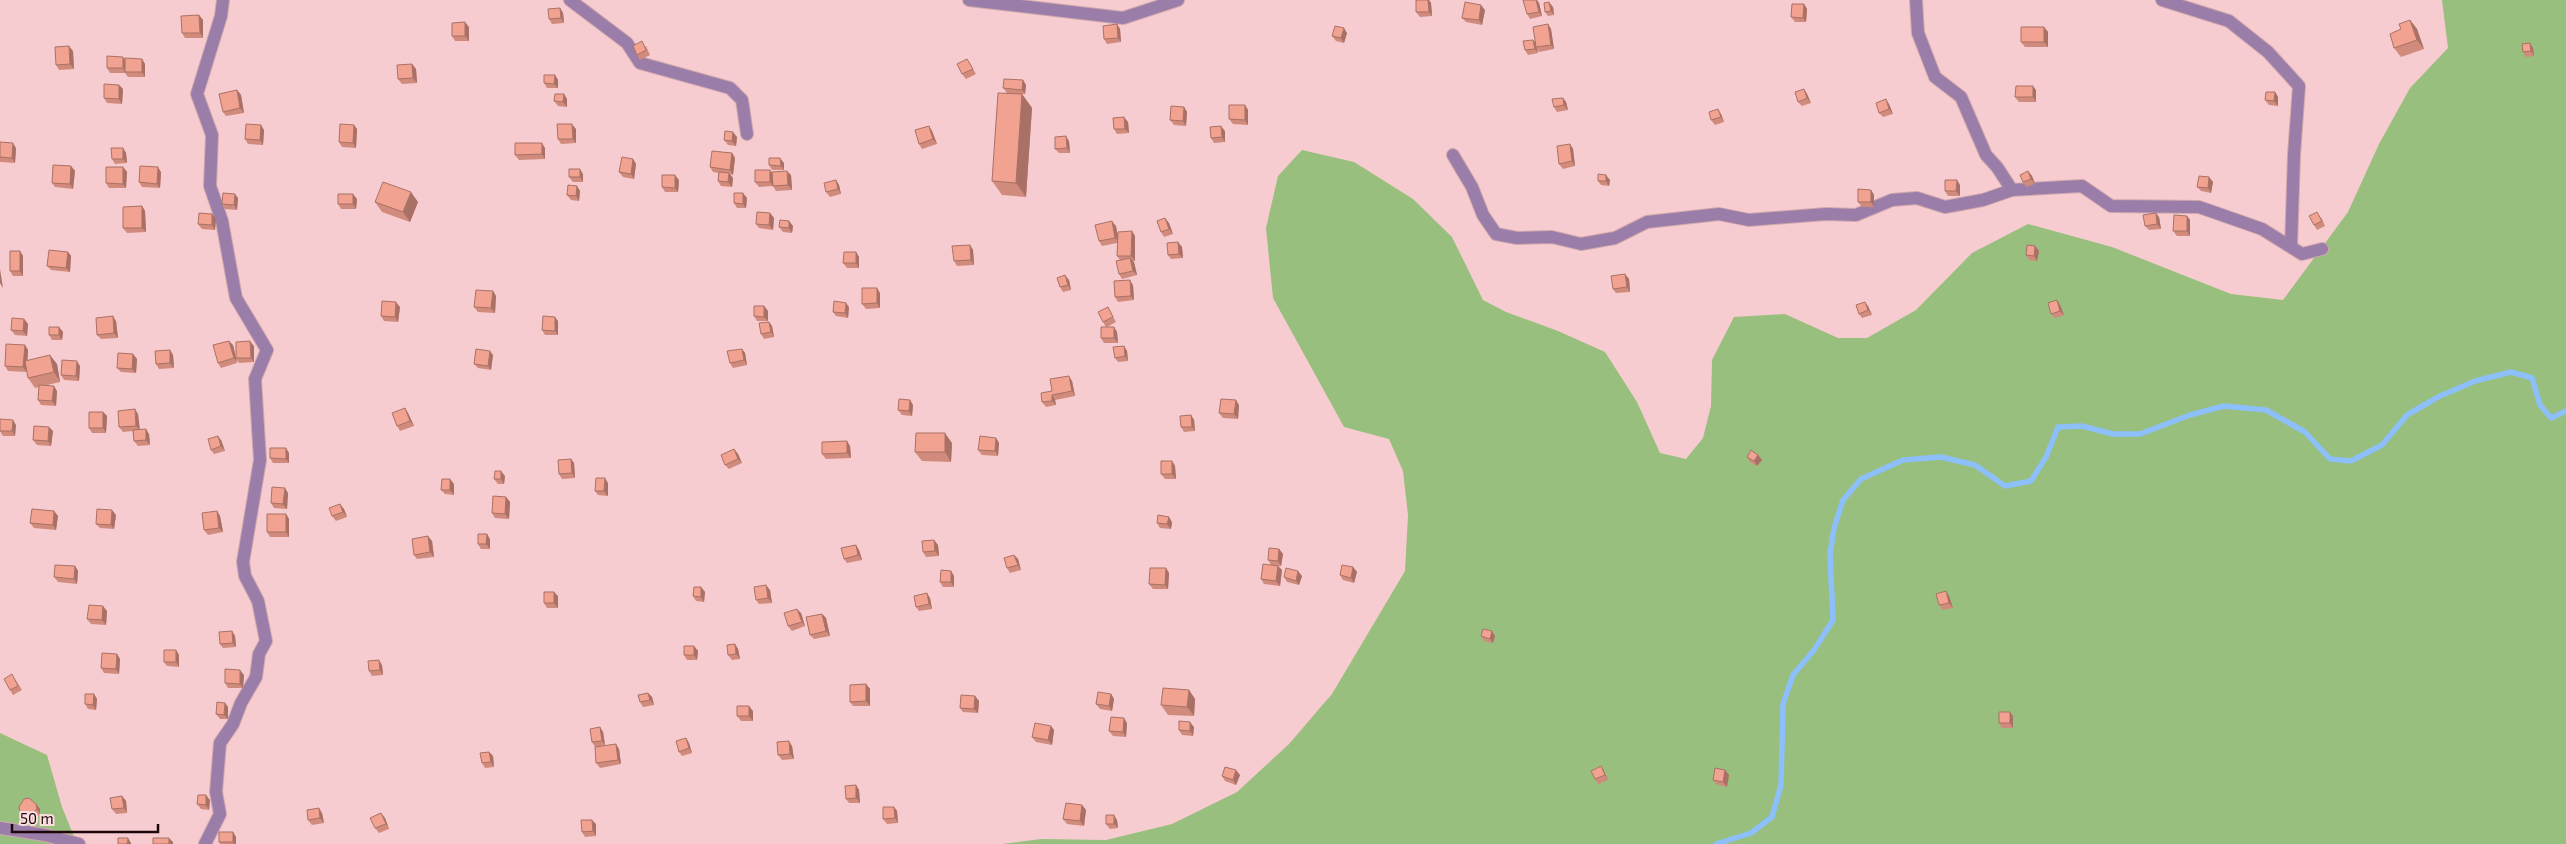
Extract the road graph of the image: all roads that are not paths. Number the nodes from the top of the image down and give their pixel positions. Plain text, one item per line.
1 (223, 0) edge
2 (570, 0) edge
3 (969, 0) edge
4 (1178, 0) edge
5 (1916, 0) edge
6 (2162, 0) edge
7 (747, 134) dead end
8 (1453, 155) dead end
9 (2012, 190) junction
10 (2291, 247) junction
11 (2322, 249) dead end
12 (0, 828) edge
13 (79, 844) edge
14 (205, 844) edge

1 - 14 street
2 - 7 street
3 - 4 street
5 - 9 street
6 - 10 street
8 - 9 street
9 - 10 street
10 - 11 street
12 - 13 street

